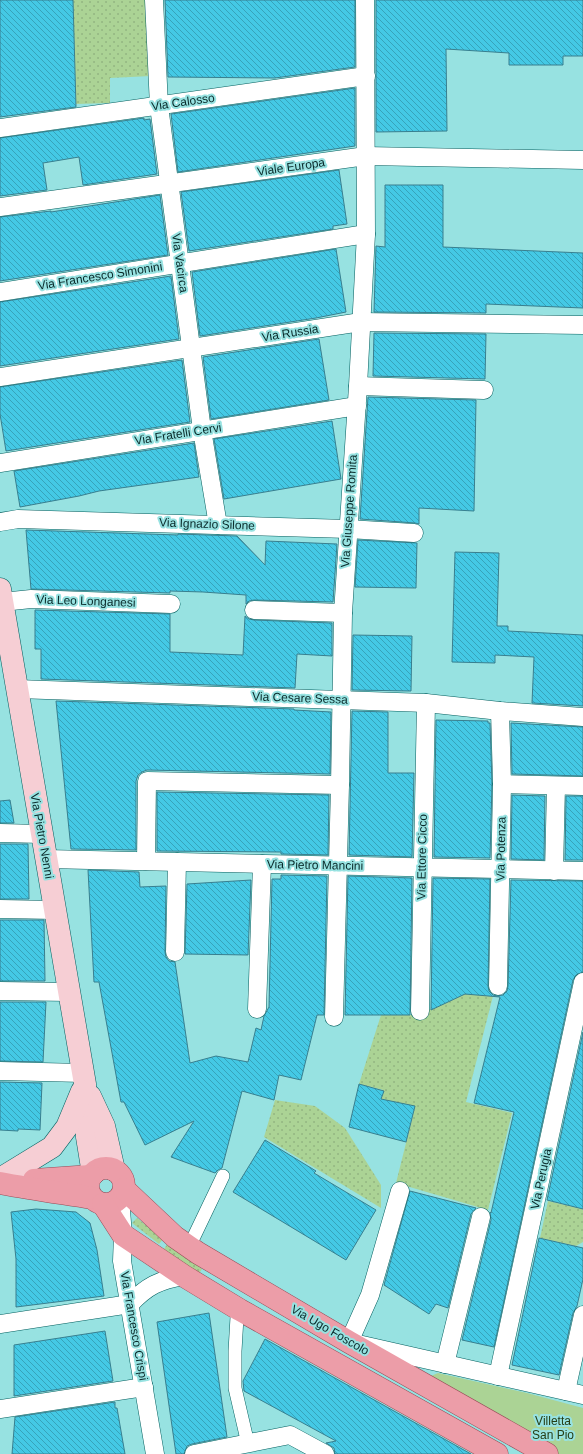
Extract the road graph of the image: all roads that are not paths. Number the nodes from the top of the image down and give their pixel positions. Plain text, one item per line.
1 (154, 0) edge
2 (365, 0) edge
3 (366, 76) junction
4 (159, 106) junction
5 (0, 128) edge
6 (366, 156) junction
7 (583, 160) edge
8 (169, 184) junction
9 (0, 207) edge
10 (366, 234) junction
11 (180, 263) junction
12 (0, 292) edge
13 (361, 322) junction
14 (583, 325) edge
15 (191, 348) junction
16 (0, 377) edge
17 (358, 386) junction
18 (484, 390) dead end
19 (356, 406) junction
20 (202, 430) junction
21 (0, 463) edge
22 (0, 522) edge
23 (218, 525) junction
24 (348, 529) junction
25 (414, 533) dead end
26 (1, 595) edge
27 (171, 604) dead end
28 (254, 610) dead end
29 (342, 613) junction
30 (17, 689) junction
31 (342, 699) junction
32 (426, 702) junction
33 (500, 711) junction
34 (583, 717) edge
35 (502, 784) junction
36 (340, 785) junction
37 (556, 786) junction
38 (583, 786) edge
39 (0, 833) edge
40 (42, 834) junction
41 (46, 859) junction
42 (146, 861) junction
43 (177, 862) junction
44 (262, 864) junction
45 (339, 866) junction
46 (422, 867) junction
47 (500, 870) junction
48 (554, 870) junction
49 (583, 871) edge
50 (0, 909) edge
51 (55, 910) junction
52 (175, 952) dead end
53 (583, 982) edge
54 (498, 986) dead end
55 (0, 991) edge
56 (69, 992) junction
57 (257, 1008) dead end
58 (420, 1011) dead end
59 (580, 1011) edge
60 (334, 1017) dead end
61 (0, 1071) edge
62 (84, 1078) junction
63 (114, 1170) junction
64 (92, 1175) junction
65 (223, 1176) dead end
66 (0, 1179) edge
67 (0, 1183) edge
68 (400, 1191) dead end
69 (110, 1198) junction
70 (481, 1217) dead end
71 (123, 1235) junction
72 (189, 1247) junction
73 (184, 1276) junction
74 (130, 1304) junction
75 (240, 1310) junction
76 (583, 1315) edge
77 (0, 1324) edge
78 (349, 1342) junction
79 (445, 1364) junction
80 (498, 1376) junction
81 (144, 1387) junction
82 (574, 1393) edge
83 (0, 1409) edge
84 (249, 1449) edge
85 (155, 1454) edge
86 (194, 1454) edge
87 (325, 1454) edge
88 (497, 1454) edge
89 (547, 1454) edge

1 - 4 street, Via Vacirca
2 - 3 street, Via Giuseppe Romita
3 - 4 street, Via Calosso
3 - 6 street, Via Giuseppe Romita
4 - 5 street, Via Calosso
4 - 8 street, Via Vacirca
6 - 7 street, Viale Europa
6 - 8 street, Viale Europa
6 - 10 street, Via Giuseppe Romita
8 - 9 street, Viale Europa
8 - 11 street, Via Vacirca
10 - 11 street, Via Francesco Simonini
10 - 13 street, Via Giuseppe Romita
11 - 12 street, Via Francesco Simonini
11 - 15 street, Via Vacirca
13 - 14 street, Via Russia
13 - 15 street, Via Russia
13 - 17 street, Via Giuseppe Romita
15 - 16 street, Via Russia
15 - 20 street, Via Vacirca
17 - 18 street
17 - 19 street, Via Giuseppe Romita
19 - 20 street, Via Fratelli Cervi
19 - 24 street, Via Giuseppe Romita
20 - 21 street, Via Fratelli Cervi
20 - 23 street, Via Vacirca
22 - 23 street, Via Ignazio Silone
23 - 24 street, Via Ignazio Silone
24 - 25 street, Via Ignazio Silone
24 - 29 street, Via Giuseppe Romita
26 - 27 street, Via Leo Longanesi
26 - 30 main road, Via Pietro Nenni
28 - 29 street
29 - 31 street, Via Giuseppe Romita
30 - 31 street, Via Cesare Sessa
30 - 40 main road, Via Pietro Nenni
31 - 32 street, Via Cesare Sessa
31 - 36 street, Via Giuseppe Romita
32 - 33 street, Via Cesare Sessa
32 - 46 street, Via Ettore Cicco
33 - 34 street, Via Cesare Sessa
33 - 35 street, Via Potenza
35 - 37 street
35 - 47 street, Via Potenza
36 - 42 street
36 - 45 street, Via Giuseppe Romita
37 - 38 street
37 - 48 street
39 - 40 street
40 - 41 main road, Via Pietro Nenni
41 - 42 street, Via Pietro Mancini
41 - 51 main road, Via Pietro Nenni
42 - 43 street, Via Pietro Mancini
43 - 44 street, Via Pietro Mancini
43 - 52 street
44 - 45 street, Via Pietro Mancini
44 - 57 street
45 - 46 street, Via Pietro Mancini
45 - 60 street, Via Giuseppe Romita
46 - 47 street, Via Pietro Mancini
46 - 58 street, Via Ettore Cicco
47 - 48 street, Via Pietro Mancini
47 - 54 street, Via Potenza
48 - 49 street, Via Pietro Mancini
50 - 51 street
51 - 56 main road, Via Pietro Nenni
53 - 59 street, Via Perugia
55 - 56 street
56 - 62 main road, Via Pietro Nenni
59 - 80 street, Via Perugia
61 - 62 street
62 - 63 main road, Via Pietro Nenni
62 - 64 main road, Via Pietro Nenni
62 - 66 main road
63 - 64 main road
63 - 69 main road
64 - 67 main road
64 - 69 main road
65 - 72 street
67 - 69 main road
68 - 78 street
69 - 71 main road
69 - 72 main road, Via Ugo Foscolo
70 - 79 street
71 - 73 main road
71 - 74 street, Via Francesco Crispi
72 - 78 main road, Via Ugo Foscolo
73 - 74 street
73 - 75 main road
74 - 77 street
74 - 81 street, Via Francesco Crispi
75 - 84 street
75 - 88 main road
76 - 82 street
78 - 79 street
78 - 89 main road, Via Ugo Foscolo
79 - 80 street
80 - 82 street
81 - 83 street
81 - 85 street, Via Francesco Crispi
84 - 86 street
84 - 87 street

